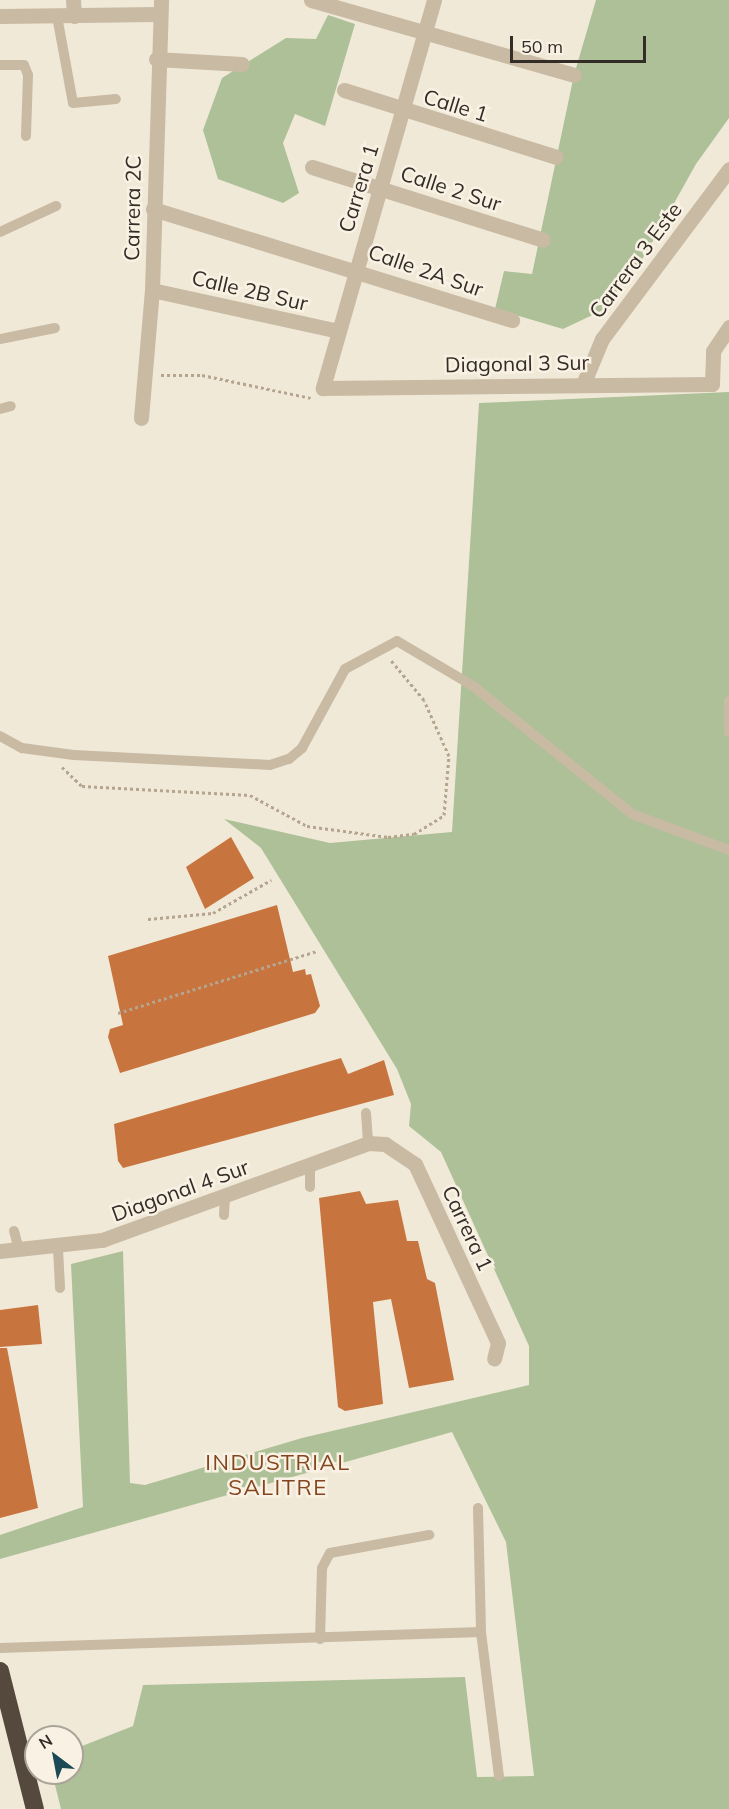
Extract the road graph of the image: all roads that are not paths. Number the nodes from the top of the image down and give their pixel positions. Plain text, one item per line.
1 (73, 0) edge
2 (311, 0) edge
3 (434, 0) edge
4 (159, 7) edge
5 (57, 8) edge
6 (0, 16) edge
7 (74, 16) junction
8 (426, 31) junction
9 (156, 59) junction
10 (0, 64) edge
11 (242, 64) dead end
12 (574, 75) dead end
13 (344, 90) dead end
14 (116, 99) dead end
15 (403, 112) junction
16 (26, 136) dead end
17 (556, 158) dead end
18 (312, 167) dead end
19 (729, 169) edge
20 (380, 186) junction
21 (56, 206) dead end
22 (153, 209) junction
23 (0, 232) edge
24 (543, 240) dead end
25 (355, 268) junction
26 (152, 290) junction
27 (512, 320) dead end
28 (729, 327) edge
29 (56, 328) dead end
30 (339, 331) junction
31 (0, 339) edge
32 (584, 382) junction
33 (323, 388) joint
34 (141, 418) dead end
35 (729, 701) edge
36 (729, 732) edge
37 (0, 736) edge
38 (729, 850) edge
39 (366, 1113) dead end
40 (368, 1143) junction
41 (310, 1165) junction
42 (310, 1187) dead end
43 (225, 1197) junction
44 (224, 1215) dead end
45 (14, 1231) dead end
46 (58, 1248) junction
47 (19, 1250) junction
48 (0, 1251) edge
49 (60, 1288) dead end
50 (494, 1359) dead end
51 (478, 1508) dead end
52 (429, 1535) dead end
53 (481, 1632) junction
54 (320, 1639) junction
55 (0, 1648) edge
56 (0, 1671) edge
57 (499, 1776) dead end
58 (34, 1809) edge

1 - 7 street
2 - 8 street
3 - 8 street, Carrera 1
4 - 7 street
4 - 9 street, Carrera 2C
5 - 6 street
5 - 7 street
5 - 14 lane
8 - 12 street
8 - 15 street, Carrera 1
9 - 11 street
9 - 22 street, Carrera 2C
10 - 16 lane
13 - 15 street, Calle 1
15 - 17 street, Calle 1
15 - 20 street, Carrera 1
18 - 20 street, Calle 2 Sur
19 - 32 street, Carrera 3 Este
20 - 24 street, Calle 2 Sur
20 - 25 street, Carrera 1
21 - 23 lane
22 - 25 street, Calle 2A Sur
22 - 26 street, Carrera 2C
25 - 27 street, Calle 2A Sur
25 - 30 street, Carrera 1
26 - 30 street, Calle 2B Sur
26 - 34 street, Carrera 2C
28 - 32 street, Diagonal 3 Sur
29 - 31 lane
30 - 33 street, Carrera 1
32 - 33 street, Diagonal 3 Sur
35 - 36 lane
37 - 38 lane
39 - 40 lane
40 - 41 street, Diagonal 4 Sur
40 - 50 street, Carrera 1
41 - 42 lane
41 - 43 street, Diagonal 4 Sur
43 - 44 lane
43 - 46 street, Diagonal 4 Sur
45 - 47 lane
46 - 47 street, Diagonal 4 Sur
46 - 49 lane
47 - 48 street, Diagonal 4 Sur
51 - 53 lane
52 - 54 lane
53 - 54 lane
53 - 57 lane
54 - 55 lane
56 - 58 highway

